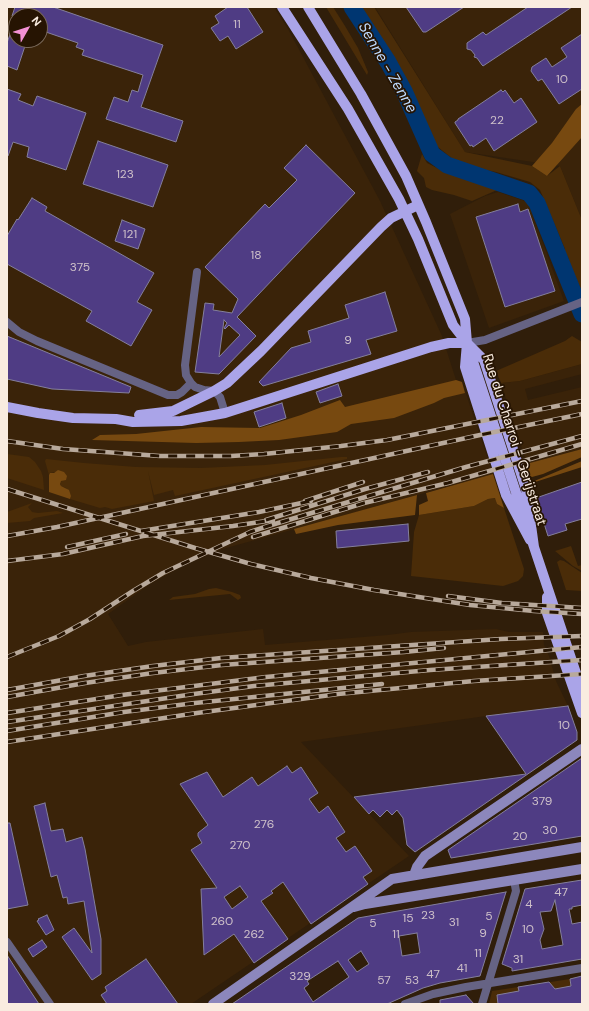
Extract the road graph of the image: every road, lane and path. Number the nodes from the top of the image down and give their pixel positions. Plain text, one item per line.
1 (282, 7) edge
2 (308, 7) edge
3 (418, 205) junction
4 (404, 211) junction
5 (197, 272) dead end
6 (582, 302) edge
7 (7, 322) edge
8 (467, 343) junction
9 (191, 383) junction
10 (214, 391) junction
11 (7, 407) edge
12 (225, 412) junction
13 (116, 419) junction
14 (547, 588) junction
15 (582, 677) edge
16 (582, 691) edge
17 (581, 708) edge
18 (582, 749) edge
19 (582, 847) edge
20 (582, 869) edge
21 (414, 875) junction
22 (514, 880) junction
23 (350, 908) junction
24 (7, 942) edge
25 (582, 968) edge
26 (488, 983) junction
27 (50, 1004) edge
28 (212, 1004) edge
29 (405, 1004) edge
30 (482, 1004) edge

1 - 4 main road, Rue du Charroi - Gerijstraat
2 - 3 main road, Rue du Charroi - Gerijstraat
3 - 4 main road
3 - 8 main road, Rue du Charroi - Gerijstraat
4 - 8 main road, Rue du Charroi - Gerijstraat
4 - 10 main road
5 - 9 street
6 - 8 street
7 - 9 street
8 - 12 main road
8 - 14 main road, Rue du Charroi - Gerijstraat
9 - 10 street
10 - 12 street
10 - 13 main road
11 - 13 main road
12 - 13 main road
14 - 15 main road, Rue du Charroi - Gerijstraat
14 - 16 main road, Rue du Charroi - Gerijstraat
14 - 17 main road, Rue du Charroi - Gerijstraat
18 - 21 main road
19 - 21 main road
20 - 22 main road
21 - 23 main road
22 - 23 main road
22 - 26 street
23 - 28 main road
24 - 27 street
25 - 26 street
26 - 29 street
26 - 30 street

